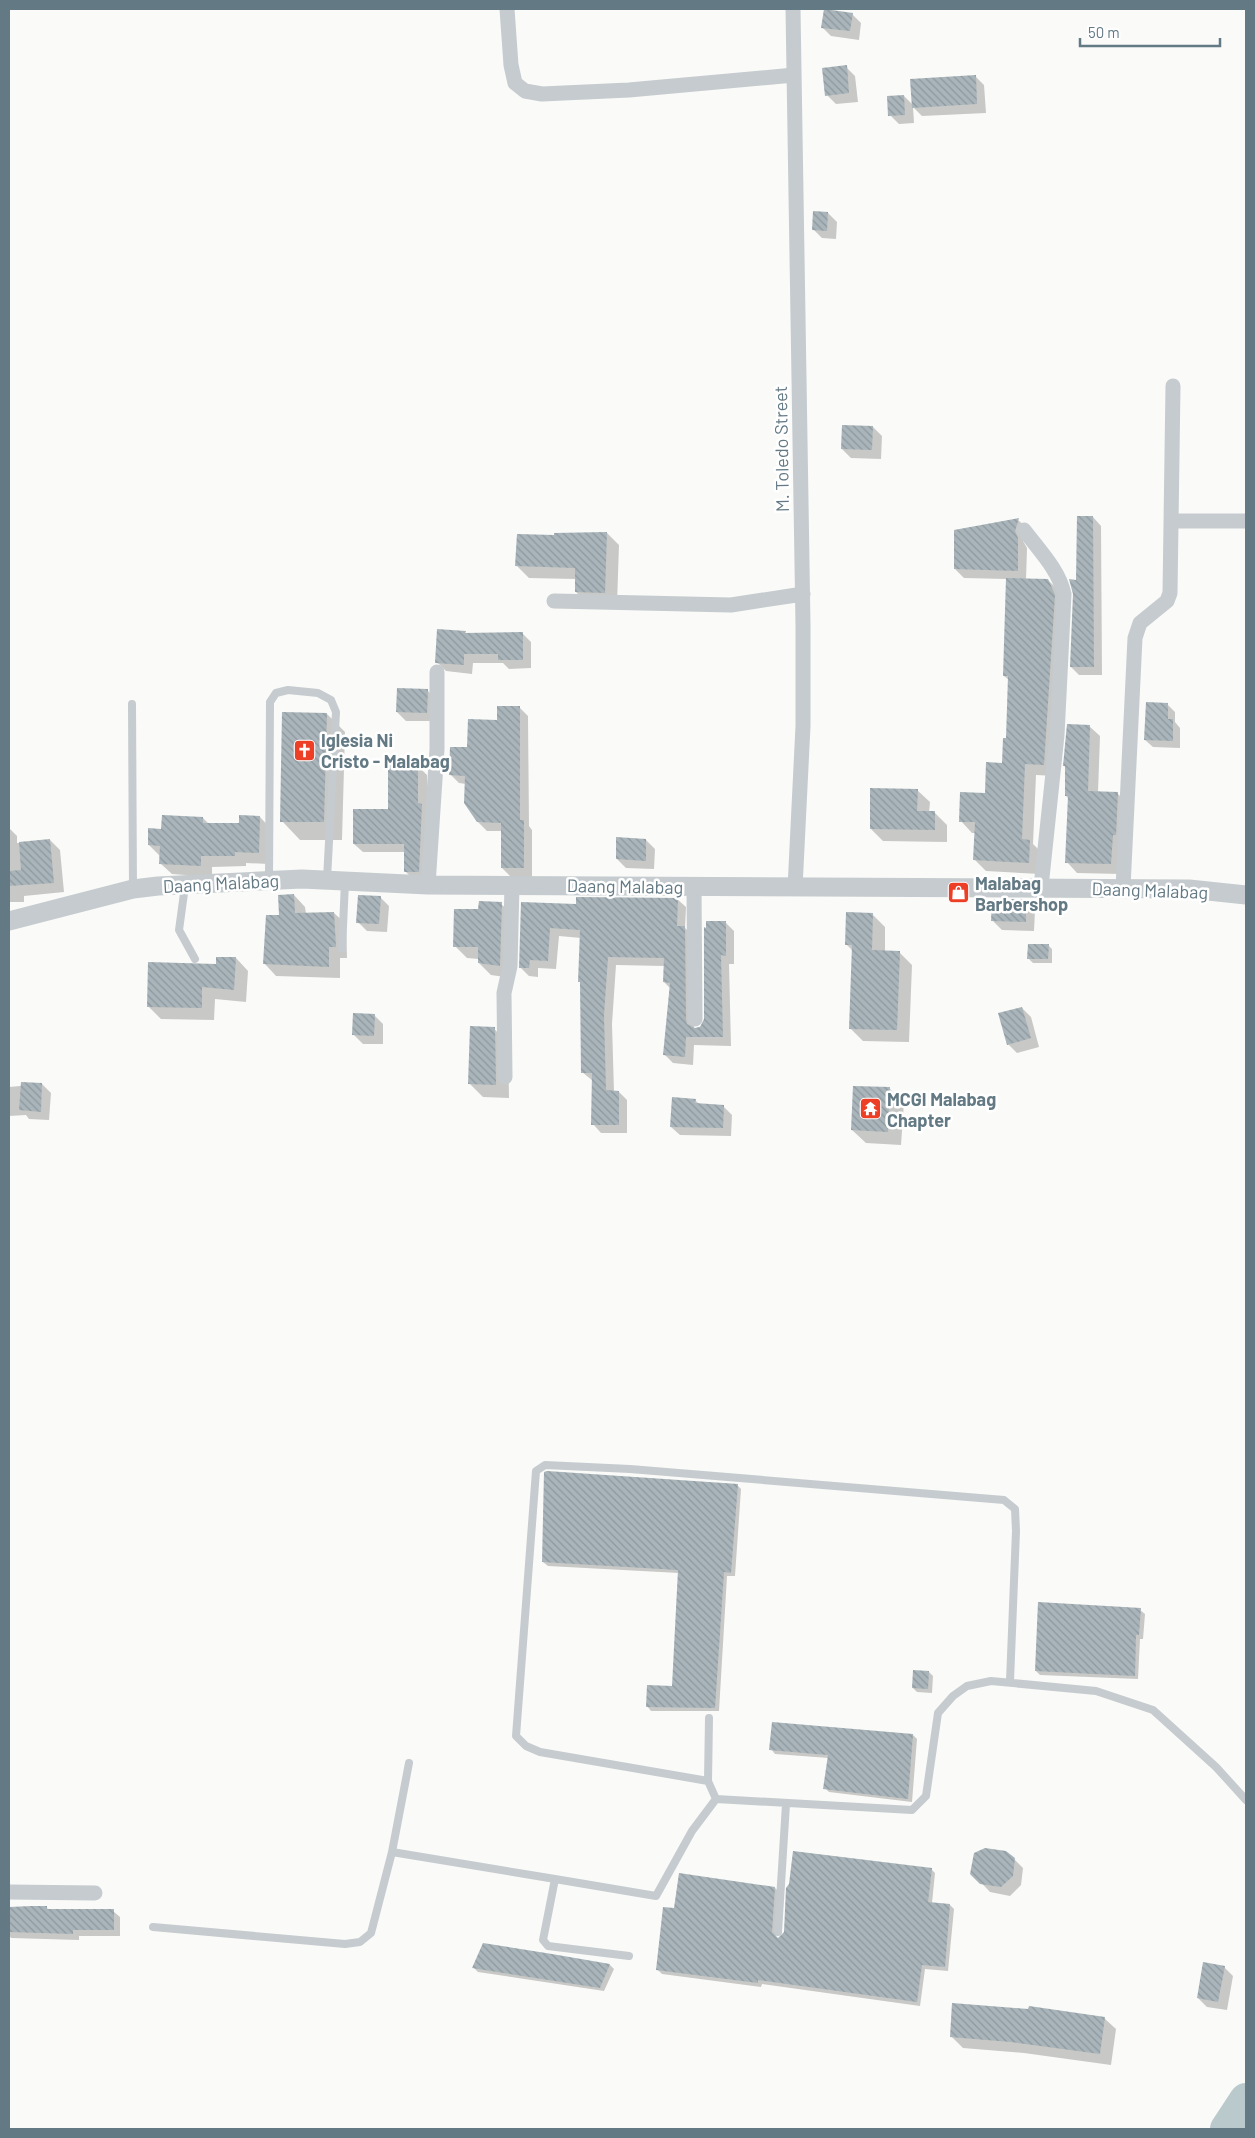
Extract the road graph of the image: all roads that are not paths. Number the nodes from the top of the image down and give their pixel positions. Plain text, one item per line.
1 (507, 9) edge
2 (793, 9) edge
3 (794, 75) junction
4 (1173, 386) dead end
5 (1171, 521) junction
6 (1246, 521) edge
7 (1024, 530) dead end
8 (803, 594) junction
9 (554, 602) dead end
10 (437, 672) dead end
11 (132, 704) dead end
12 (336, 879) junction
13 (269, 880) junction
14 (186, 884) junction
15 (428, 884) junction
16 (512, 885) junction
17 (694, 887) junction
18 (1041, 887) junction
19 (795, 888) junction
20 (1123, 888) junction
21 (133, 889) junction
22 (1246, 895) edge
23 (9, 921) edge
24 (342, 949) dead end
25 (195, 959) dead end
26 (696, 1019) dead end
27 (505, 1077) dead end
28 (1010, 1681) junction
29 (709, 1718) dead end
30 (409, 1763) dead end
31 (708, 1781) junction
32 (716, 1798) junction
33 (1246, 1800) edge
34 (786, 1804) junction
35 (392, 1852) junction
36 (555, 1879) junction
37 (9, 1892) edge
38 (95, 1893) dead end
39 (153, 1927) dead end
40 (778, 1932) dead end
41 (630, 1956) dead end

1 - 3 street
2 - 3 street, M. Toledo Street
3 - 8 street, M. Toledo Street
4 - 5 street
5 - 6 street
5 - 20 street
7 - 18 street
8 - 9 street
8 - 19 street, M. Toledo Street
10 - 15 street
11 - 21 lane
12 - 13 street, Daang Malabag
12 - 13 lane
12 - 15 street, Daang Malabag
12 - 24 lane
13 - 14 street, Daang Malabag
14 - 21 street, Daang Malabag
14 - 25 lane
15 - 16 street, Daang Malabag
16 - 17 street, Daang Malabag
16 - 27 street
17 - 19 street, Daang Malabag
17 - 26 street
18 - 19 street, Daang Malabag
18 - 20 street, Daang Malabag
20 - 22 street, Daang Malabag
21 - 23 street, Daang Malabag
28 - 31 lane
28 - 33 lane
28 - 34 lane
29 - 31 lane
30 - 35 lane
31 - 32 lane
32 - 34 lane
32 - 36 lane
34 - 40 lane
35 - 36 lane
35 - 39 lane
36 - 41 lane
37 - 38 street

